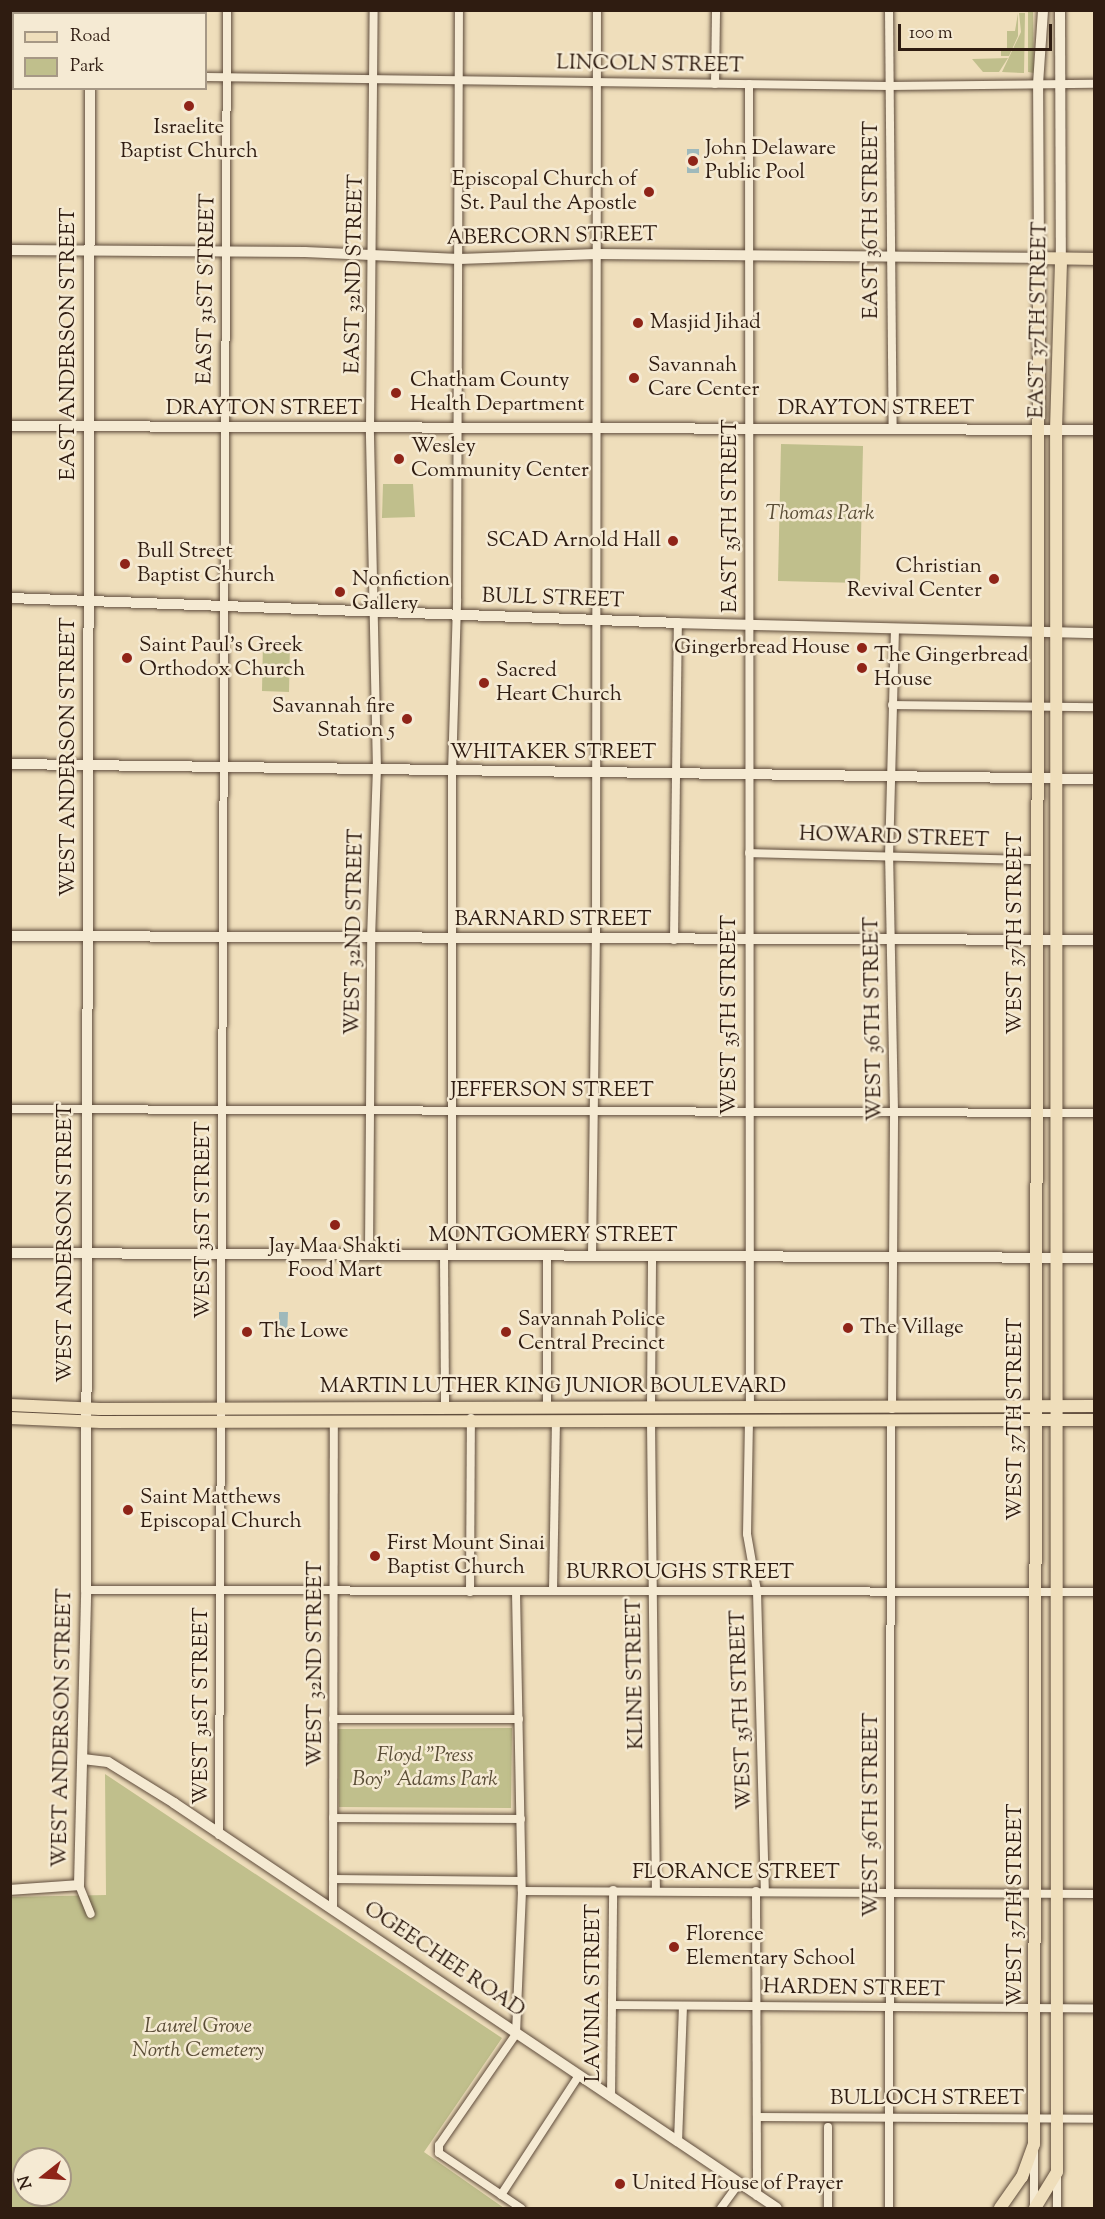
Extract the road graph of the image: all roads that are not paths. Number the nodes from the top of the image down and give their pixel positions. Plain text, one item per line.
1 (227, 10) edge
2 (374, 10) edge
3 (459, 10) edge
4 (597, 10) edge
5 (716, 10) edge
6 (889, 10) edge
7 (1042, 10) edge
8 (1060, 10) edge
9 (207, 77) edge
10 (227, 78) junction
11 (374, 80) junction
12 (458, 81) junction
13 (597, 82) junction
14 (715, 84) junction
15 (749, 84) junction
16 (1038, 84) junction
17 (1059, 84) junction
18 (1095, 84) edge
19 (890, 86) junction
20 (90, 90) edge
21 (10, 250) edge
22 (89, 250) junction
23 (226, 251) junction
24 (596, 254) junction
25 (749, 255) junction
26 (890, 256) junction
27 (374, 257) junction
28 (459, 258) junction
29 (1039, 258) junction
30 (1061, 258) junction
31 (1095, 259) edge
32 (10, 426) edge
33 (223, 428) junction
34 (370, 428) junction
35 (458, 428) junction
36 (597, 428) junction
37 (88, 429) junction
38 (749, 429) junction
39 (893, 429) junction
40 (1037, 429) junction
41 (1056, 430) junction
42 (1095, 430) edge
43 (10, 598) edge
44 (89, 600) junction
45 (222, 604) junction
46 (374, 610) junction
47 (456, 615) junction
48 (597, 620) junction
49 (678, 623) junction
50 (748, 623) junction
51 (895, 628) junction
52 (1039, 630) junction
53 (1059, 630) junction
54 (1095, 633) edge
55 (892, 705) junction
56 (1036, 707) junction
57 (1057, 707) junction
58 (1095, 707) edge
59 (10, 764) edge
60 (86, 765) junction
61 (222, 767) junction
62 (377, 771) junction
63 (452, 772) junction
64 (594, 774) junction
65 (679, 774) junction
66 (749, 775) junction
67 (890, 776) junction
68 (1036, 778) junction
69 (1059, 779) junction
70 (1095, 779) edge
71 (749, 853) junction
72 (889, 858) junction
73 (1037, 860) junction
74 (10, 936) edge
75 (88, 937) junction
76 (223, 938) junction
77 (371, 939) junction
78 (453, 939) junction
79 (596, 940) junction
80 (674, 940) junction
81 (749, 940) junction
82 (1035, 940) junction
83 (1058, 940) junction
84 (1095, 940) edge
85 (890, 941) junction
86 (370, 1108) junction
87 (453, 1108) junction
88 (10, 1109) edge
89 (592, 1109) junction
90 (747, 1110) junction
91 (85, 1111) junction
92 (222, 1111) junction
93 (894, 1111) junction
94 (1035, 1113) junction
95 (1057, 1113) junction
96 (1095, 1113) edge
97 (87, 1252) junction
98 (10, 1253) edge
99 (222, 1253) junction
100 (369, 1254) junction
101 (448, 1255) junction
102 (547, 1256) junction
103 (592, 1256) junction
104 (652, 1256) junction
105 (748, 1257) junction
106 (1037, 1258) junction
107 (1055, 1258) junction
108 (1095, 1258) edge
109 (894, 1259) junction
110 (10, 1405) edge
111 (445, 1405) junction
112 (547, 1405) junction
113 (221, 1406) junction
114 (651, 1406) junction
115 (1058, 1406) junction
116 (1095, 1406) edge
117 (86, 1407) junction
118 (750, 1407) junction
119 (1034, 1407) junction
120 (891, 1415) junction
121 (10, 1418) edge
122 (471, 1418) junction
123 (221, 1419) junction
124 (334, 1420) junction
125 (556, 1420) junction
126 (749, 1420) junction
127 (1035, 1420) junction
128 (1057, 1420) junction
129 (1095, 1420) edge
130 (85, 1421) junction
131 (651, 1421) junction
132 (220, 1589) junction
133 (86, 1590) junction
134 (334, 1591) junction
135 (554, 1591) junction
136 (757, 1591) junction
137 (889, 1591) junction
138 (1034, 1591) junction
139 (470, 1592) junction
140 (516, 1592) junction
141 (653, 1592) junction
142 (1056, 1592) junction
143 (1095, 1592) edge
144 (333, 1719) junction
145 (519, 1719) junction
146 (83, 1760) junction
147 (333, 1818) junction
148 (521, 1819) junction
149 (219, 1835) junction
150 (333, 1879) junction
151 (521, 1881) junction
152 (79, 1885) junction
153 (10, 1890) edge
154 (613, 1890) junction
155 (522, 1891) junction
156 (656, 1891) junction
157 (890, 1891) junction
158 (761, 1892) junction
159 (1036, 1893) junction
160 (1055, 1893) junction
161 (1095, 1894) edge
162 (333, 1907) junction
163 (91, 1914) dead end
164 (614, 2005) junction
165 (683, 2006) junction
166 (758, 2007) junction
167 (1055, 2007) junction
168 (890, 2008) junction
169 (1035, 2008) junction
170 (1095, 2008) edge
171 (516, 2034) junction
172 (578, 2076) junction
173 (611, 2097) junction
174 (889, 2116) junction
175 (759, 2117) junction
176 (1035, 2118) junction
177 (1056, 2119) junction
178 (1095, 2119) edge
179 (828, 2127) dead end
180 (678, 2142) junction
181 (1034, 2144) junction
182 (1057, 2172) junction
183 (738, 2185) junction
184 (501, 2195) junction
185 (757, 2196) junction
186 (521, 2208) edge
187 (721, 2208) edge
188 (777, 2208) edge
189 (828, 2208) edge
190 (889, 2208) edge
191 (1000, 2208) edge
192 (1034, 2208) edge
193 (1057, 2208) edge

1 - 10 street, EAST 31ST STREET
2 - 11 street, EAST 32ND STREET
3 - 12 street
4 - 13 street
5 - 14 street
6 - 19 street, EAST 36TH STREET
7 - 16 main road, EAST 37TH STREET
8 - 17 main road, EAST 37TH STREET
9 - 10 street, LINCOLN STREET
10 - 11 street, LINCOLN STREET
10 - 23 street, EAST 31ST STREET
11 - 12 street, LINCOLN STREET
11 - 27 street, EAST 32ND STREET
12 - 13 street, LINCOLN STREET
12 - 28 street
13 - 14 street, LINCOLN STREET
13 - 24 street
14 - 15 street, LINCOLN STREET
15 - 19 street, LINCOLN STREET
15 - 25 street, EAST 35TH STREET
16 - 17 street, LINCOLN STREET
16 - 19 street, LINCOLN STREET
16 - 29 main road, EAST 37TH STREET
17 - 18 street, LINCOLN STREET
17 - 30 main road, EAST 37TH STREET
19 - 26 street, EAST 36TH STREET
20 - 22 main road, EAST ANDERSON STREET
21 - 22 main road, ABERCORN STREET
22 - 23 main road, ABERCORN STREET
22 - 37 main road, EAST ANDERSON STREET
23 - 27 main road, ABERCORN STREET
23 - 33 street, EAST 31ST STREET
24 - 25 main road, ABERCORN STREET
24 - 28 main road, ABERCORN STREET
24 - 36 street
25 - 26 main road, ABERCORN STREET
25 - 38 street, EAST 35TH STREET
26 - 29 main road, ABERCORN STREET
26 - 39 street, EAST 36TH STREET
27 - 28 main road, ABERCORN STREET
27 - 34 street, EAST 32ND STREET
28 - 35 street
29 - 30 main road, ABERCORN STREET
29 - 40 main road, EAST 37TH STREET
30 - 31 main road, ABERCORN STREET
30 - 41 main road, EAST 37TH STREET
32 - 37 main road, DRAYTON STREET
33 - 34 main road, DRAYTON STREET
33 - 37 main road, DRAYTON STREET
33 - 45 street, EAST 31ST STREET
34 - 35 main road, DRAYTON STREET
34 - 46 street, EAST 32ND STREET
35 - 36 main road, DRAYTON STREET
35 - 47 street
36 - 38 main road, DRAYTON STREET
36 - 48 street
37 - 44 main road, EAST ANDERSON STREET
38 - 39 main road, DRAYTON STREET
38 - 50 street, EAST 35TH STREET
39 - 40 main road, DRAYTON STREET
40 - 41 main road, DRAYTON STREET
40 - 52 main road, EAST 37TH STREET
41 - 42 main road, DRAYTON STREET
41 - 53 main road, EAST 37TH STREET
43 - 44 main road, BULL STREET
44 - 45 main road, BULL STREET
44 - 60 main road, WEST ANDERSON STREET
45 - 46 main road, BULL STREET
45 - 61 street, WEST 31ST STREET
46 - 47 main road, BULL STREET
46 - 62 street, WEST 32ND STREET
47 - 48 main road, BULL STREET
47 - 63 street
48 - 49 main road, BULL STREET
48 - 64 street
49 - 50 main road, BULL STREET
49 - 65 street
50 - 51 main road, BULL STREET
50 - 66 street, WEST 35TH STREET
51 - 52 main road, BULL STREET
51 - 55 street, WEST 36TH STREET
52 - 53 main road, BULL STREET
52 - 56 main road, WEST 37TH STREET
53 - 54 main road, BULL STREET
53 - 57 main road, WEST 37TH STREET
55 - 56 street
55 - 67 street, WEST 36TH STREET
56 - 57 street
56 - 68 main road, WEST 37TH STREET
57 - 58 street
57 - 69 main road, WEST 37TH STREET
59 - 60 main road, WHITAKER STREET
60 - 61 main road, WHITAKER STREET
60 - 75 main road, WEST ANDERSON STREET
61 - 62 main road, WHITAKER STREET
61 - 76 street, WEST 31ST STREET
62 - 63 main road, WHITAKER STREET
62 - 77 street, WEST 32ND STREET
63 - 64 main road, WHITAKER STREET
63 - 78 street
64 - 65 main road, WHITAKER STREET
64 - 79 street
65 - 66 main road, WHITAKER STREET
65 - 80 street
66 - 67 main road, WHITAKER STREET
66 - 71 street, WEST 35TH STREET
67 - 68 main road, WHITAKER STREET
67 - 72 street, WEST 36TH STREET
68 - 69 main road, WHITAKER STREET
68 - 73 main road, WEST 37TH STREET
69 - 70 main road, WHITAKER STREET
69 - 83 main road, WEST 37TH STREET
71 - 72 street, HOWARD STREET
71 - 81 street, WEST 35TH STREET
72 - 73 street, HOWARD STREET
72 - 85 street, WEST 36TH STREET
73 - 82 main road, WEST 37TH STREET
74 - 75 main road, BARNARD STREET
75 - 76 main road, BARNARD STREET
75 - 91 main road, WEST ANDERSON STREET
76 - 77 main road, BARNARD STREET
76 - 92 street, WEST 31ST STREET
77 - 78 main road, BARNARD STREET
77 - 86 street, WEST 32ND STREET
78 - 79 main road, BARNARD STREET
78 - 87 street
79 - 80 main road, BARNARD STREET
79 - 89 street
80 - 81 main road, BARNARD STREET
81 - 85 main road, BARNARD STREET
81 - 90 street, WEST 35TH STREET
82 - 83 main road, BARNARD STREET
82 - 85 main road, BARNARD STREET
82 - 94 main road, WEST 37TH STREET
83 - 84 main road, BARNARD STREET
83 - 95 main road, WEST 37TH STREET
85 - 93 street, WEST 36TH STREET
86 - 87 street, JEFFERSON STREET
86 - 92 street, JEFFERSON STREET
86 - 100 street, WEST 32ND STREET
87 - 89 street, JEFFERSON STREET
87 - 101 street
88 - 91 street, JEFFERSON STREET
89 - 90 street, JEFFERSON STREET
89 - 103 street
90 - 93 street, JEFFERSON STREET
90 - 105 street, WEST 35TH STREET
91 - 92 street, JEFFERSON STREET
91 - 97 main road, WEST ANDERSON STREET
92 - 99 street, WEST 31ST STREET
93 - 94 street, JEFFERSON STREET
93 - 109 street, WEST 36TH STREET
94 - 95 street, JEFFERSON STREET
94 - 106 main road, WEST 37TH STREET
95 - 96 street, JEFFERSON STREET
95 - 107 main road, WEST 37TH STREET
97 - 98 main road, MONTGOMERY STREET
97 - 99 main road, MONTGOMERY STREET
97 - 117 main road, WEST ANDERSON STREET
99 - 100 main road, MONTGOMERY STREET
99 - 113 street, WEST 31ST STREET
100 - 101 main road, MONTGOMERY STREET
101 - 102 main road, MONTGOMERY STREET
101 - 111 street
102 - 103 main road, MONTGOMERY STREET
102 - 112 street
103 - 104 main road, MONTGOMERY STREET
104 - 105 main road, MONTGOMERY STREET
104 - 114 street
105 - 109 main road, MONTGOMERY STREET
105 - 118 street, WEST 35TH STREET
106 - 107 main road, MONTGOMERY STREET
106 - 109 main road, MONTGOMERY STREET
106 - 119 main road, WEST 37TH STREET
107 - 108 main road, MONTGOMERY STREET
107 - 115 main road, WEST 37TH STREET
109 - 120 street, WEST 36TH STREET
110 - 117 main road, MARTIN LUTHER KING JUNIOR BOULEVARD
111 - 112 main road, MARTIN LUTHER KING JUNIOR BOULEVARD
111 - 113 main road, MARTIN LUTHER KING JUNIOR BOULEVARD
112 - 114 main road, MARTIN LUTHER KING JUNIOR BOULEVARD
113 - 117 main road, MARTIN LUTHER KING JUNIOR BOULEVARD
113 - 123 street, WEST 31ST STREET
114 - 118 main road, MARTIN LUTHER KING JUNIOR BOULEVARD
115 - 116 main road, MARTIN LUTHER KING JUNIOR BOULEVARD
115 - 119 main road, MARTIN LUTHER KING JUNIOR BOULEVARD
115 - 128 main road, WEST 37TH STREET
117 - 130 main road, WEST ANDERSON STREET
118 - 120 main road, MARTIN LUTHER KING JUNIOR BOULEVARD
119 - 120 main road, MARTIN LUTHER KING JUNIOR BOULEVARD
119 - 127 main road, WEST 37TH STREET
120 - 126 main road, MARTIN LUTHER KING JUNIOR BOULEVARD
120 - 127 main road, MARTIN LUTHER KING JUNIOR BOULEVARD
120 - 137 street, WEST 36TH STREET
121 - 130 main road, MARTIN LUTHER KING JUNIOR BOULEVARD
122 - 124 main road, MARTIN LUTHER KING JUNIOR BOULEVARD
122 - 125 main road, MARTIN LUTHER KING JUNIOR BOULEVARD
122 - 139 street
123 - 124 main road, MARTIN LUTHER KING JUNIOR BOULEVARD
123 - 130 main road, MARTIN LUTHER KING JUNIOR BOULEVARD
123 - 132 street, WEST 31ST STREET
124 - 134 street, WEST 32ND STREET
125 - 131 main road, MARTIN LUTHER KING JUNIOR BOULEVARD
125 - 135 street
126 - 131 main road, MARTIN LUTHER KING JUNIOR BOULEVARD
126 - 136 street, WEST 35TH STREET
127 - 128 main road, MARTIN LUTHER KING JUNIOR BOULEVARD
127 - 138 main road, WEST 37TH STREET
128 - 129 main road, MARTIN LUTHER KING JUNIOR BOULEVARD
128 - 142 main road, WEST 37TH STREET
130 - 133 main road, WEST ANDERSON STREET
131 - 141 street, KLINE STREET
132 - 133 street, BURROUGHS STREET
132 - 134 street, BURROUGHS STREET
132 - 149 street, WEST 31ST STREET
133 - 146 main road, WEST ANDERSON STREET
134 - 139 street, BURROUGHS STREET
134 - 144 street, WEST 32ND STREET
135 - 140 street, BURROUGHS STREET
135 - 141 street, BURROUGHS STREET
136 - 137 street, BURROUGHS STREET
136 - 141 street, BURROUGHS STREET
136 - 158 street, WEST 35TH STREET
137 - 138 street, BURROUGHS STREET
137 - 157 street, WEST 36TH STREET
138 - 142 street, BURROUGHS STREET
138 - 159 main road, WEST 37TH STREET
139 - 140 street, BURROUGHS STREET
140 - 145 street
141 - 156 street, KLINE STREET
142 - 143 street, BURROUGHS STREET
142 - 160 main road, WEST 37TH STREET
144 - 145 street
144 - 147 street, WEST 32ND STREET
145 - 148 street
146 - 149 main road, OGEECHEE ROAD
146 - 152 main road, WEST ANDERSON STREET
147 - 148 street
147 - 150 street, WEST 32ND STREET
148 - 151 street
149 - 162 main road, OGEECHEE ROAD
150 - 151 street
150 - 162 street, WEST 32ND STREET
151 - 155 street
152 - 153 main road
152 - 163 street
154 - 155 street, FLORANCE STREET
154 - 156 street, FLORANCE STREET
154 - 164 street, LAVINIA STREET
155 - 171 street
156 - 158 street, FLORANCE STREET
157 - 158 street, FLORANCE STREET
157 - 159 street, FLORANCE STREET
157 - 168 street, WEST 36TH STREET
158 - 166 street, WEST 35TH STREET
159 - 160 street, FLORANCE STREET
159 - 169 main road, WEST 37TH STREET
160 - 161 street, FLORANCE STREET
160 - 167 main road, WEST 37TH STREET
162 - 171 main road, OGEECHEE ROAD
164 - 165 street, HARDEN STREET
164 - 173 street, LAVINIA STREET
165 - 166 street, HARDEN STREET
165 - 180 street
166 - 168 street, HARDEN STREET
166 - 175 street, WEST 35TH STREET
167 - 169 street, HARDEN STREET
167 - 170 street, HARDEN STREET
167 - 177 main road, WEST 37TH STREET
168 - 169 street, HARDEN STREET
168 - 174 street, WEST 36TH STREET
169 - 176 main road, WEST 37TH STREET
171 - 172 main road, OGEECHEE ROAD
171 - 184 street
172 - 173 main road, OGEECHEE ROAD
172 - 184 street
173 - 180 main road, OGEECHEE ROAD
174 - 175 street, BULLOCH STREET
174 - 176 street, BULLOCH STREET
174 - 190 street, WEST 36TH STREET
175 - 185 street, WEST 35TH STREET
176 - 177 street, BULLOCH STREET
176 - 181 main road, WEST 37TH STREET
177 - 178 street, BULLOCH STREET
177 - 182 main road, WEST 37TH STREET
179 - 189 street
180 - 183 main road, OGEECHEE ROAD
181 - 191 main road
181 - 192 street, WEST 37TH STREET
182 - 192 main road
182 - 193 street, WEST 37TH STREET
183 - 185 main road, OGEECHEE ROAD
183 - 187 street
184 - 186 street
185 - 188 main road, OGEECHEE ROAD

